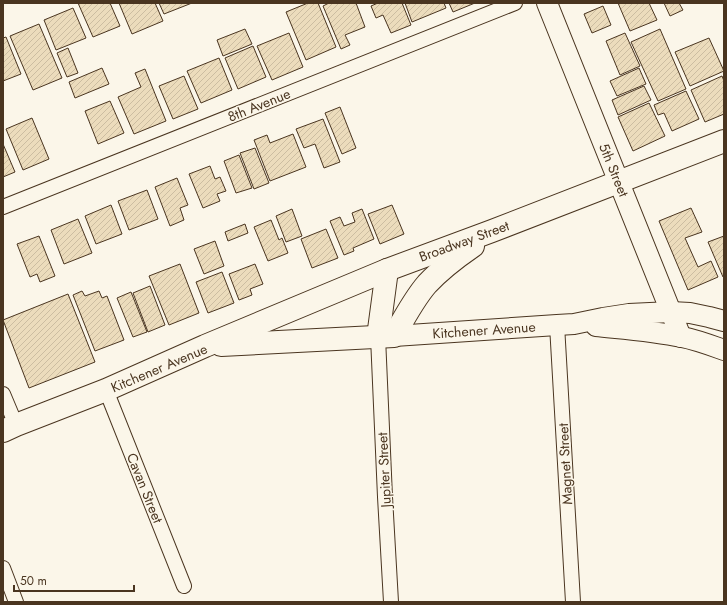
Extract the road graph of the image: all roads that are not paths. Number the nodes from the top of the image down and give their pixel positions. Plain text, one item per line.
1 (515, 3) edge
2 (547, 3) edge
3 (724, 141) edge
4 (618, 183) junction
5 (3, 207) edge
6 (492, 231) junction
7 (387, 270) junction
8 (671, 312) junction
9 (724, 321) edge
10 (565, 325) junction
11 (386, 337) junction
12 (681, 337) junction
13 (206, 346) junction
14 (724, 350) edge
15 (106, 390) junction
16 (3, 394) edge
17 (9, 428) edge
18 (3, 568) edge
19 (184, 586) dead end
20 (16, 602) edge
21 (391, 602) edge
22 (573, 602) edge

1 - 5 street, 8th Avenue
2 - 4 main road, 5th Street
3 - 4 main road, Broadway Street
4 - 6 main road, Broadway Street
4 - 8 main road, 5th Street
6 - 7 main road, Broadway Street
6 - 11 main road
7 - 11 main road
7 - 13 main road, Broadway Street
8 - 9 main road, Kitchener Avenue
8 - 10 main road, Kitchener Avenue
8 - 12 main road, 5th Street
10 - 11 main road, Kitchener Avenue
10 - 12 main road, Kitchener Avenue
10 - 22 street, Magnet Street
11 - 13 main road, Kitchener Avenue
11 - 21 street, Jupiter Street
12 - 14 main road, Kitchener Avenue
13 - 15 main road, Kitchener Avenue
15 - 17 main road, Kitchener Avenue
15 - 19 street, Cavan Street
16 - 17 street
18 - 20 street

